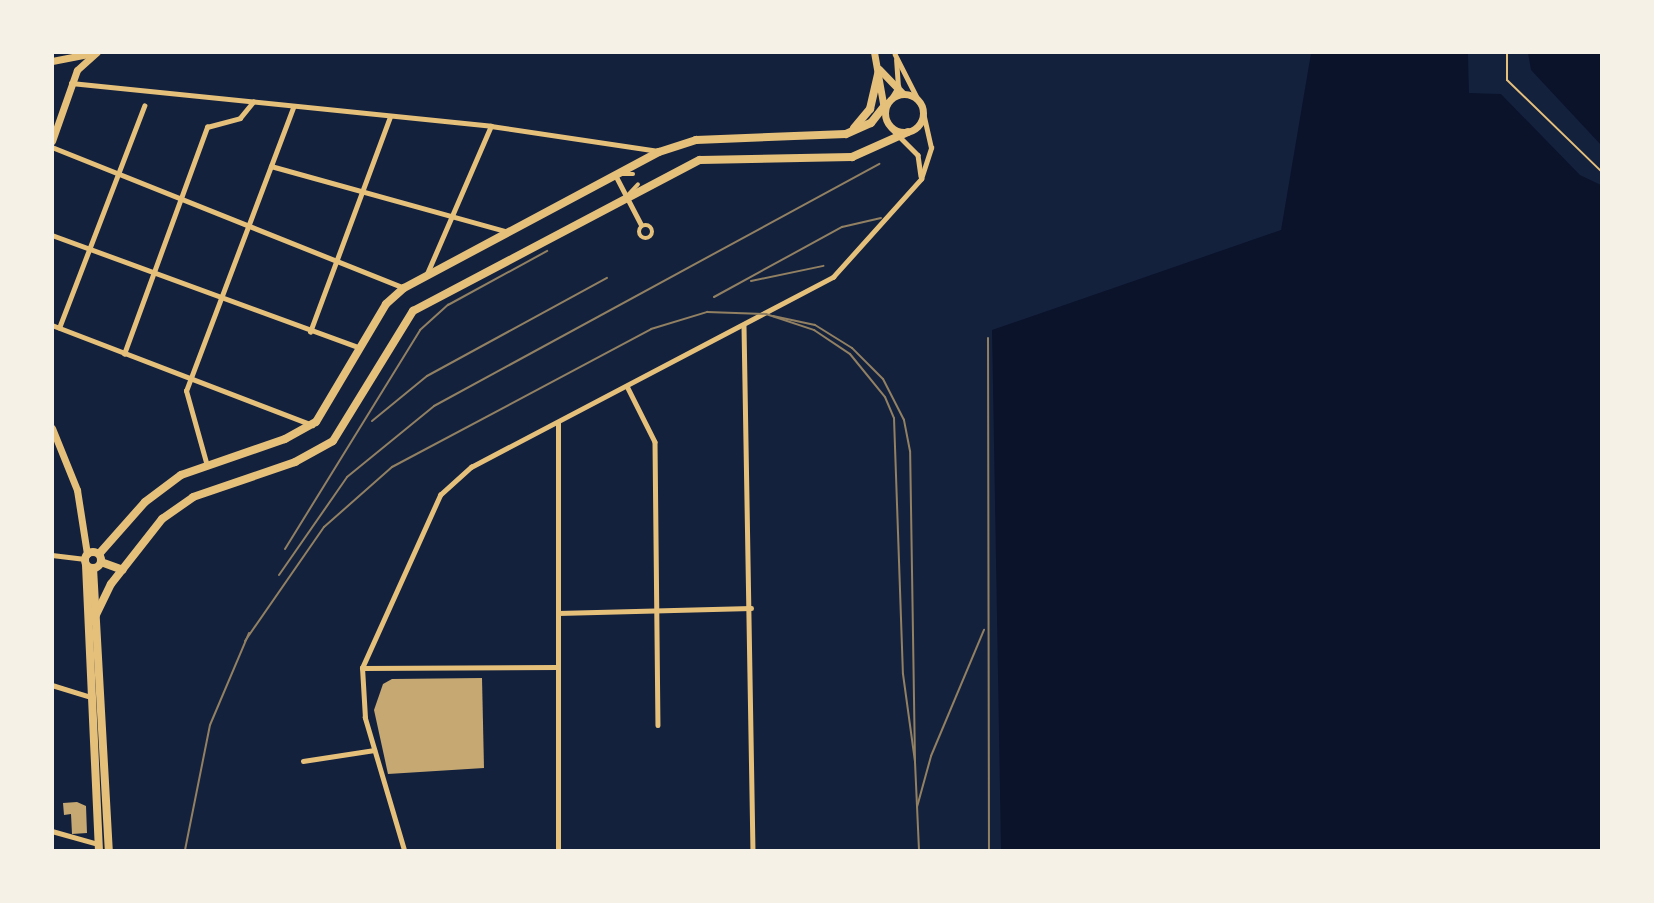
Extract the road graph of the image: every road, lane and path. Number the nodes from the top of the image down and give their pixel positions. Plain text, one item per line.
1 (96, 52) edge
2 (874, 52) edge
3 (1507, 52) edge
4 (895, 53) edge
5 (56, 60) edge
6 (876, 64) junction
7 (878, 74) junction
8 (71, 82) junction
9 (253, 102) junction
10 (891, 102) junction
11 (144, 106) dead end
12 (921, 106) junction
13 (293, 108) junction
14 (390, 117) junction
15 (491, 126) junction
16 (891, 128) junction
17 (908, 132) junction
18 (846, 134) junction
19 (900, 136) junction
20 (52, 141) edge
21 (52, 147) edge
22 (659, 152) junction
23 (271, 166) junction
24 (1602, 172) edge
25 (118, 173) junction
26 (615, 174) junction
27 (633, 174) dead end
28 (921, 179) junction
29 (638, 184) dead end
30 (366, 189) junction
31 (627, 196) junction
32 (180, 198) junction
33 (454, 213) junction
34 (641, 224) dead end
35 (250, 228) junction
36 (509, 232) junction
37 (52, 235) edge
38 (88, 250) junction
39 (337, 261) junction
40 (152, 275) junction
41 (426, 276) junction
42 (404, 288) junction
43 (224, 299) junction
44 (52, 325) edge
45 (744, 326) junction
46 (59, 328) junction
47 (310, 332) junction
48 (360, 348) junction
49 (124, 354) junction
50 (191, 375) junction
51 (628, 388) junction
52 (558, 423) junction
53 (312, 425) junction
54 (52, 428) edge
55 (207, 466) junction
56 (52, 555) edge
57 (100, 558) junction
58 (88, 561) junction
59 (123, 570) junction
60 (751, 608) junction
61 (655, 610) junction
62 (558, 613) junction
63 (93, 621) junction
64 (558, 667) junction
65 (362, 668) junction
66 (52, 685) edge
67 (89, 696) junction
68 (658, 725) dead end
69 (374, 750) junction
70 (303, 761) dead end
71 (53, 832) edge
72 (98, 847) edge
73 (109, 850) edge
74 (404, 850) edge
75 (558, 850) edge
76 (753, 850) edge

1 - 5 main road
1 - 8 main road
2 - 6 main road
3 - 24 lane
4 - 10 street
4 - 12 street
5 - 8 main road
6 - 7 main road
6 - 10 main road
7 - 10 main road
7 - 18 main road
8 - 9 street
8 - 20 main road
9 - 13 street
9 - 32 street
10 - 12 main road
10 - 16 main road
10 - 18 main road
11 - 25 street
12 - 17 main road
12 - 28 street
13 - 14 street
13 - 23 street
14 - 15 street
14 - 30 street
15 - 22 street
15 - 33 street
16 - 17 main road
16 - 19 street
17 - 19 main road
18 - 22 main road
19 - 28 street
19 - 31 main road
21 - 25 street
22 - 26 main road
23 - 30 street
23 - 35 street
25 - 32 street
25 - 38 street
26 - 27 street
26 - 31 street
26 - 36 main road
28 - 45 street
29 - 31 street
30 - 33 street
30 - 39 street
31 - 34 street
31 - 59 main road
32 - 35 street
32 - 40 street
33 - 36 street
33 - 41 street
35 - 39 street
35 - 43 street
36 - 41 main road
37 - 38 street
38 - 40 street
38 - 46 street
39 - 42 street
39 - 47 street
40 - 43 street
40 - 49 street
41 - 42 main road
42 - 48 main road
43 - 47 street
43 - 50 street
44 - 46 street
45 - 51 street
45 - 60 street
46 - 49 street
47 - 48 street
48 - 53 main road
49 - 50 street
50 - 53 street
50 - 55 street
51 - 52 street
51 - 61 street
52 - 62 street
52 - 65 street
53 - 55 main road
54 - 58 main road
55 - 57 main road
56 - 58 street
57 - 58 main road
57 - 58 main road
57 - 59 main road
58 - 63 main road
58 - 67 main road
59 - 63 main road
60 - 61 street
60 - 76 street
61 - 62 street
61 - 68 street
62 - 64 street
63 - 73 main road
64 - 65 street
64 - 75 street
65 - 69 street
66 - 67 street
67 - 72 main road
69 - 70 street
69 - 74 street
71 - 72 street

